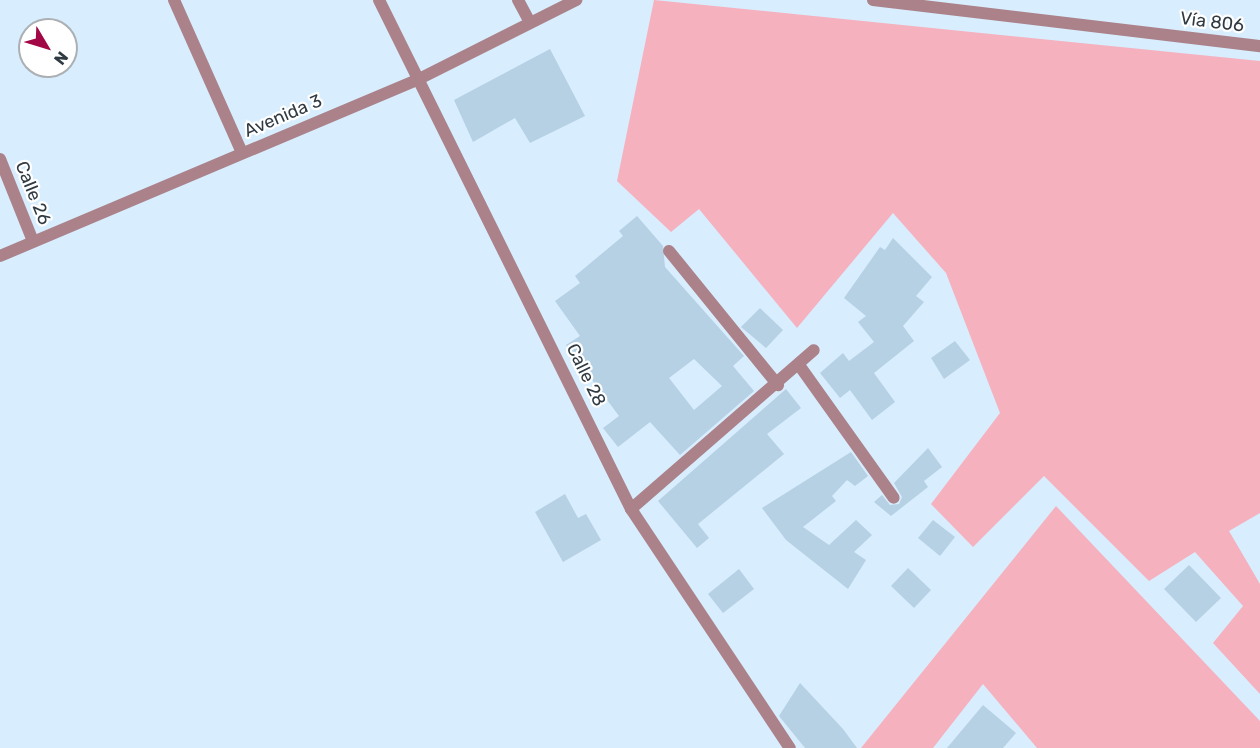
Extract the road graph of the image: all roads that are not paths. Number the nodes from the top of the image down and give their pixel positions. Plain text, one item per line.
1 (174, 0) edge
2 (379, 0) edge
3 (518, 0) edge
4 (576, 0) edge
5 (873, 0) edge
6 (528, 19) junction
7 (1260, 46) edge
8 (421, 78) junction
9 (242, 153) junction
10 (0, 159) edge
11 (33, 241) junction
12 (669, 251) dead end
13 (0, 256) edge
14 (814, 350) dead end
15 (799, 365) junction
16 (778, 385) junction
17 (894, 498) dead end
18 (631, 509) junction
19 (790, 748) edge

1 - 9 street
2 - 8 street, Calle 28
3 - 6 street
4 - 6 street, Avenida 3
5 - 7 street, Vía 806
6 - 8 street, Avenida 3
8 - 9 street, Avenida 3
8 - 18 street, Calle 28
9 - 11 street, Avenida 3
10 - 11 street, Calle 26
11 - 13 street, Avenida 3
12 - 16 street
14 - 15 street
15 - 16 street
15 - 17 street
16 - 18 street
18 - 19 street, Calle 28

